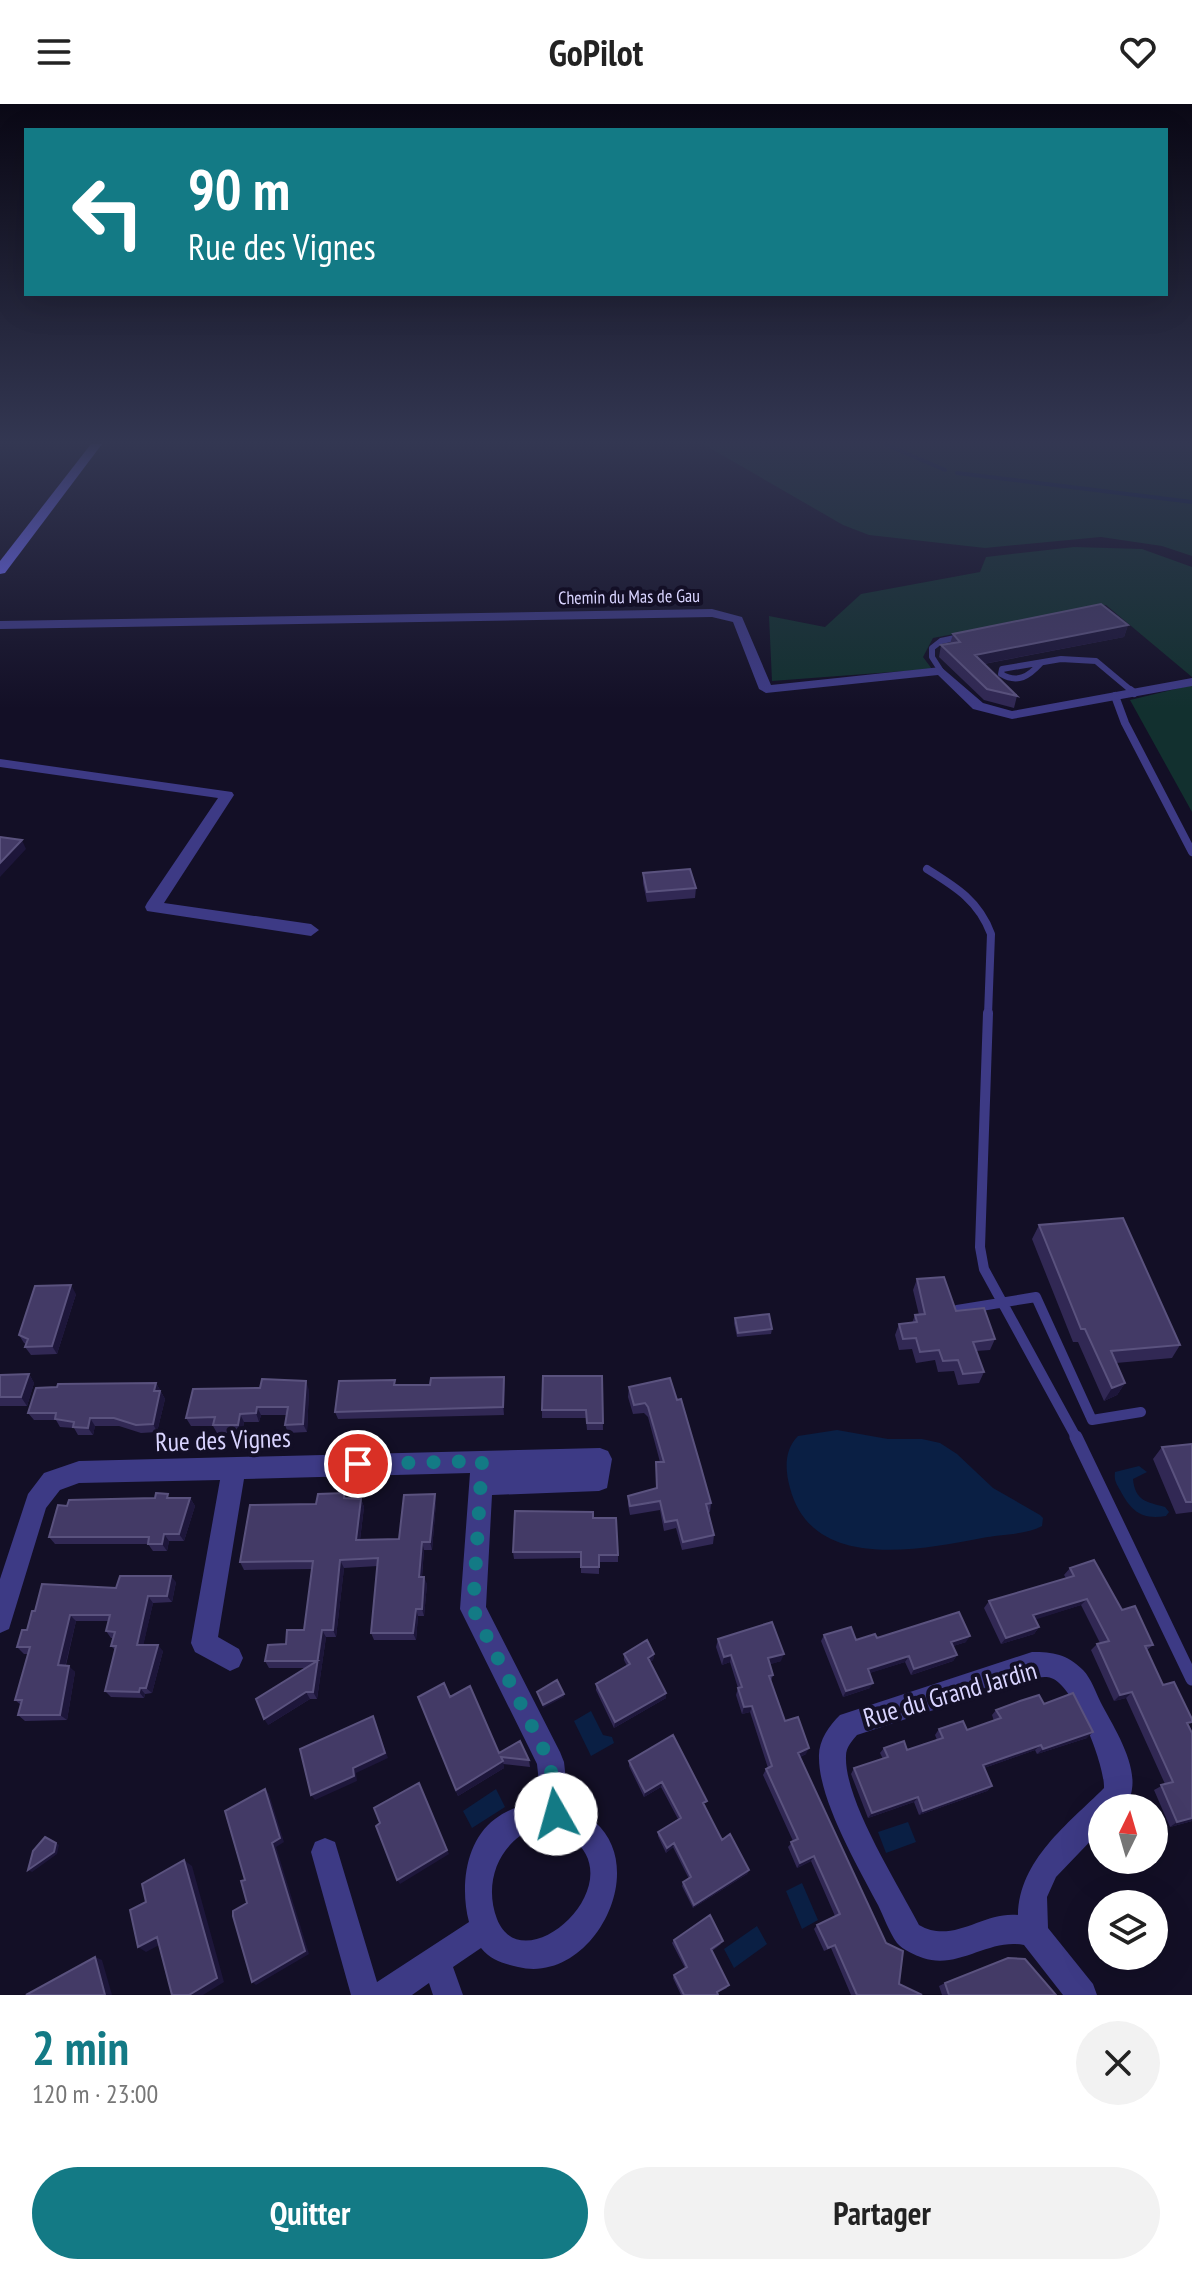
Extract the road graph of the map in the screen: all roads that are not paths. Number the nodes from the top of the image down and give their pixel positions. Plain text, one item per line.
1 (29, 532) edge
2 (0, 570) edge
3 (0, 625) edge
4 (968, 635) edge
5 (1041, 663) junction
6 (941, 671) junction
7 (1192, 682) edge
8 (1134, 693) junction
9 (1115, 696) junction
10 (0, 763) edge
11 (1192, 852) edge
12 (927, 869) dead end
13 (311, 930) dead end
14 (1005, 1303) junction
15 (957, 1310) edge
16 (1141, 1412) dead end
17 (234, 1468) junction
18 (0, 1620) edge
19 (230, 1658) dead end
20 (1192, 1679) edge
21 (1117, 1794) edge
22 (556, 1814) junction
23 (1088, 1823) edge
24 (325, 1852) dead end
25 (486, 1928) junction
26 (1033, 1933) junction
27 (436, 1960) junction
28 (366, 1995) edge
29 (385, 1995) edge
30 (448, 1995) edge
31 (1082, 1995) edge

1 - 2 street
3 - 6 street, Chemin du Mas de Gau
4 - 6 lane
5 - 5 lane
5 - 8 lane
6 - 9 street
7 - 8 street
8 - 9 street
9 - 11 lane
10 - 13 street
12 - 14 lane
14 - 15 lane
14 - 16 lane
14 - 20 lane
17 - 18 street, Rue des Vignes
17 - 19 street
17 - 22 street, Rue des Vignes
21 - 26 street, Rue du Grand Jardin
22 - 25 street
22 - 25 street
23 - 26 street, Rue du Grand Jardin
24 - 28 street
25 - 27 street
26 - 31 street
27 - 29 street
27 - 30 street

